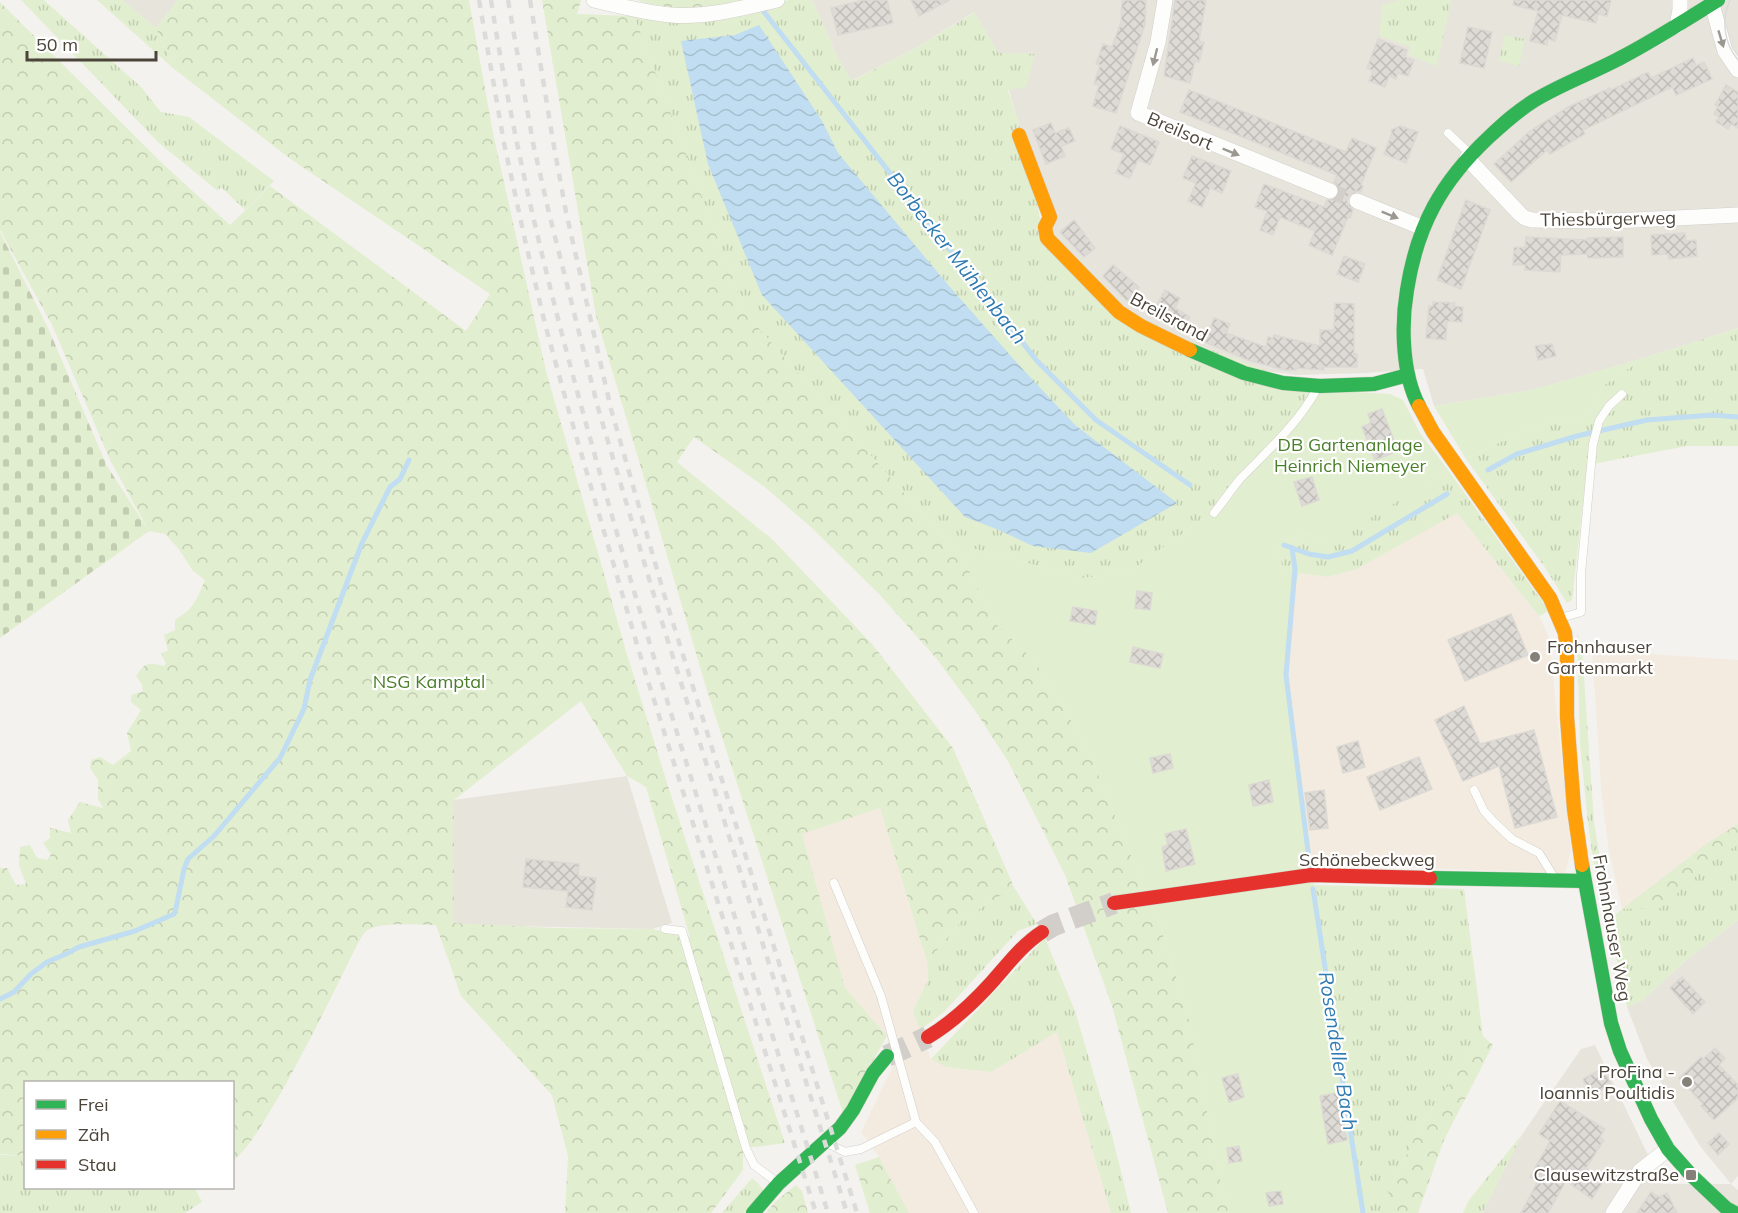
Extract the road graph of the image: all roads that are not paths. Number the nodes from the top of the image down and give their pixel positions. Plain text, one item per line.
1 (594, 0) edge
2 (777, 0) edge
3 (1165, 0) edge
4 (1680, 0) edge
5 (1715, 2) edge
6 (1677, 26) junction
7 (1738, 70) edge
8 (1448, 134) dead end
9 (1019, 135) dead end
10 (1469, 156) junction
11 (1330, 191) tunnel mouth
12 (1357, 201) tunnel mouth
13 (1738, 215) edge
14 (1423, 228) junction
15 (1408, 375) junction
16 (1320, 386) junction
17 (1622, 394) dead end
18 (1214, 513) dead end
19 (1560, 619) junction
20 (1474, 790) dead end
21 (1556, 881) junction
22 (1584, 881) junction
23 (834, 883) dead end
24 (1114, 903) tunnel mouth
25 (665, 929) dead end
26 (1042, 932) tunnel mouth
27 (928, 1037) tunnel mouth
28 (887, 1056) tunnel mouth
29 (916, 1122) junction
30 (826, 1143) junction
31 (1668, 1149) junction
32 (779, 1184) junction
33 (1728, 1211) edge
34 (753, 1213) edge
35 (974, 1213) edge
36 (1613, 1213) edge

1 - 2 street
3 -> 11 street, Breilsort
4 - 6 street
5 - 6 main road, Frohnhauser Weg
5 -> 7 street
6 - 10 main road, Frohnhauser Weg
8 - 10 lane
9 - 16 main road, Breilsrand
10 - 13 street, Thiesbürgerweg
10 - 14 main road, Frohnhauser Weg
12 -> 14 street
14 - 15 main road, Frohnhauser Weg
15 - 16 main road, Breilsrand
15 - 19 main road, Frohnhauser Weg
16 - 18 lane
17 - 19 lane
19 - 22 main road, Frohnhauser Weg
20 - 21 lane
21 - 22 main road, Schönebeckweg
21 - 24 main road, Schönebeckweg
22 - 31 main road, Frohnhauser Weg
23 - 29 lane
25 - 32 lane
26 - 27 main road
28 - 30 main road
29 - 30 lane
29 - 35 lane
30 - 32 main road
31 - 33 main road, Frohnhauser Weg
31 - 36 street
32 - 34 main road

